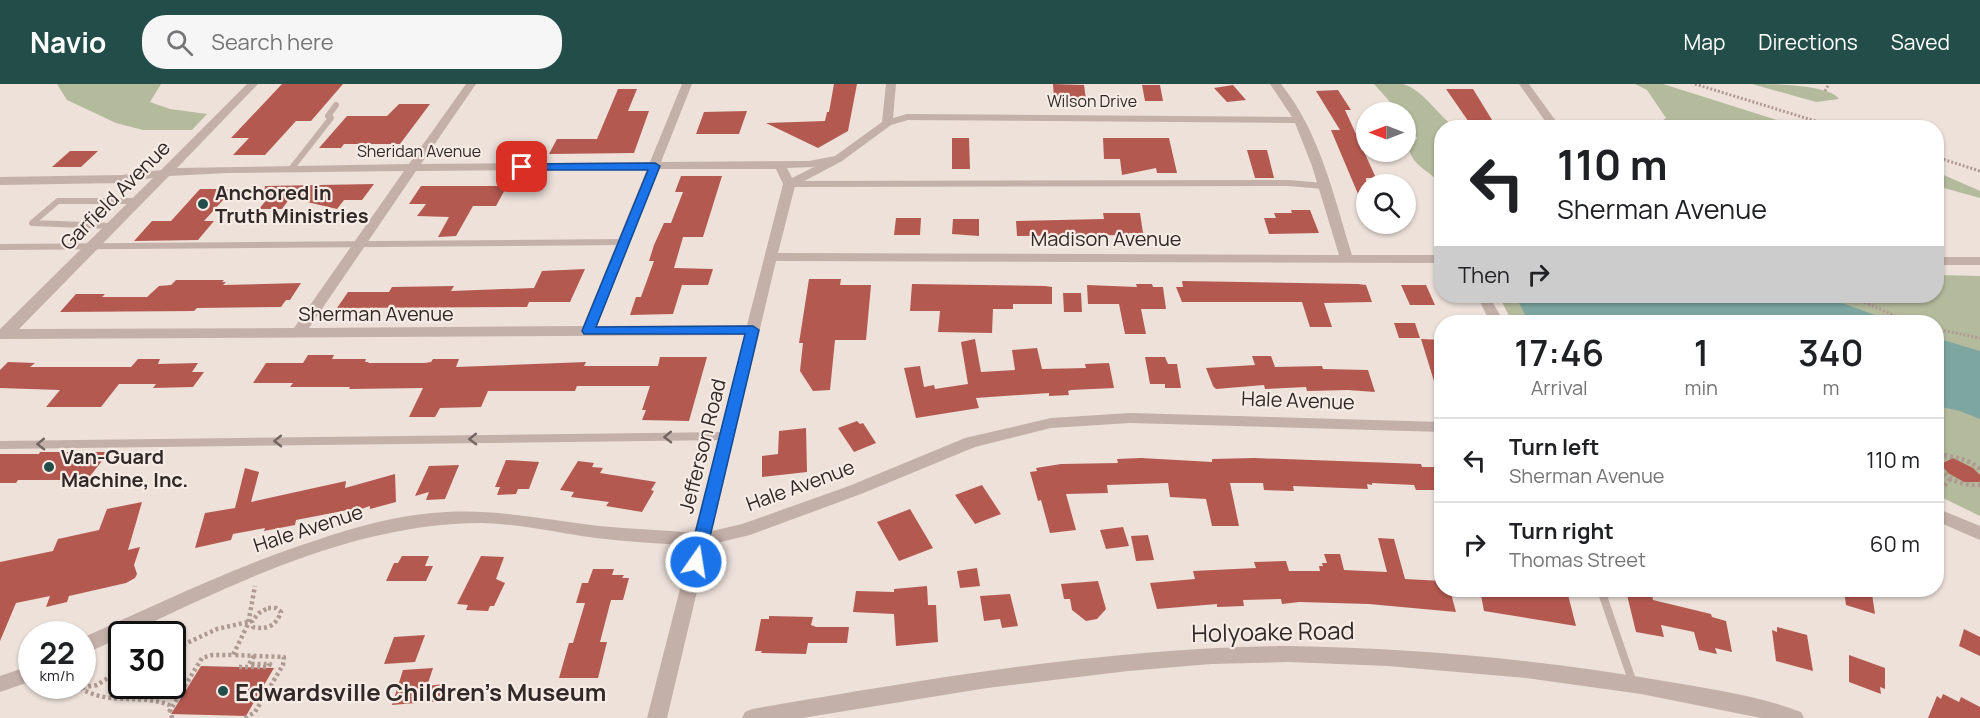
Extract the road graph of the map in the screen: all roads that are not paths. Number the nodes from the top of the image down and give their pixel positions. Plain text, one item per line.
1 (253, 84) edge
2 (471, 84) edge
3 (687, 84) edge
4 (891, 84) edge
5 (1275, 84) edge
6 (1524, 84) edge
7 (336, 105) dead end
8 (1299, 120) junction
9 (1550, 120) edge
10 (887, 123) junction
11 (838, 159) junction
12 (780, 165) junction
13 (655, 166) junction
14 (412, 168) junction
15 (291, 169) junction
16 (166, 173) junction
17 (0, 181) edge
18 (789, 184) junction
19 (1323, 186) junction
20 (136, 201) junction
21 (111, 226) junction
22 (624, 242) junction
23 (359, 244) junction
24 (0, 247) edge
25 (89, 248) junction
26 (771, 257) junction
27 (1346, 258) junction
28 (1434, 259) edge
29 (1944, 261) edge
30 (1980, 261) edge
31 (753, 330) junction
32 (588, 331) junction
33 (297, 333) junction
34 (3, 334) edge
35 (1434, 427) edge
36 (727, 436) junction
37 (0, 445) edge
38 (1944, 517) edge
39 (1980, 532) edge
40 (701, 540) junction
41 (1603, 597) edge
42 (96, 641) edge
43 (18, 677) edge
44 (0, 684) edge
45 (1634, 684) junction
46 (657, 718) edge
47 (752, 718) edge
48 (1794, 718) edge

1 - 16 street, Garfield Avenue
2 - 14 street
3 - 13 street
4 - 10 street
5 - 8 street
6 - 9 street
7 - 15 lane
8 - 10 street, Wilson Drive
8 - 19 street
10 - 11 street
11 - 12 street, Sheridan Avenue
11 - 18 street
12 - 13 street, Sheridan Avenue
12 - 18 street
13 - 14 street, Sheridan Avenue
13 - 22 street
14 - 15 street, Sheridan Avenue
14 - 23 street
15 - 16 street, Sheridan Avenue
16 - 17 street, Sheridan Avenue
16 - 20 street, Garfield Avenue
18 - 19 lane
18 - 26 street, Jefferson Road
19 - 27 street
20 - 21 street, Garfield Avenue
20 - 21 lane
21 - 25 street, Garfield Avenue
22 - 23 lane
22 - 32 street
23 - 25 lane
23 - 33 street
24 - 25 lane
25 - 34 street, Garfield Avenue
26 - 27 street, Madison Avenue
26 - 31 street, Jefferson Road
27 - 28 street, Madison Avenue
29 - 30 street
31 - 32 street, Sherman Avenue
31 - 36 street, Jefferson Road
32 - 33 street, Sherman Avenue
33 - 34 street, Sherman Avenue
35 - 40 street, Hale Avenue
36 -> 37 lane
36 - 40 street, Jefferson Road
38 - 39 street
40 - 42 street, Hale Avenue
40 - 46 street, Jefferson Road
41 - 45 lane
43 - 44 street
45 - 47 street, Holyoake Road
45 - 48 street, Holyoake Road

